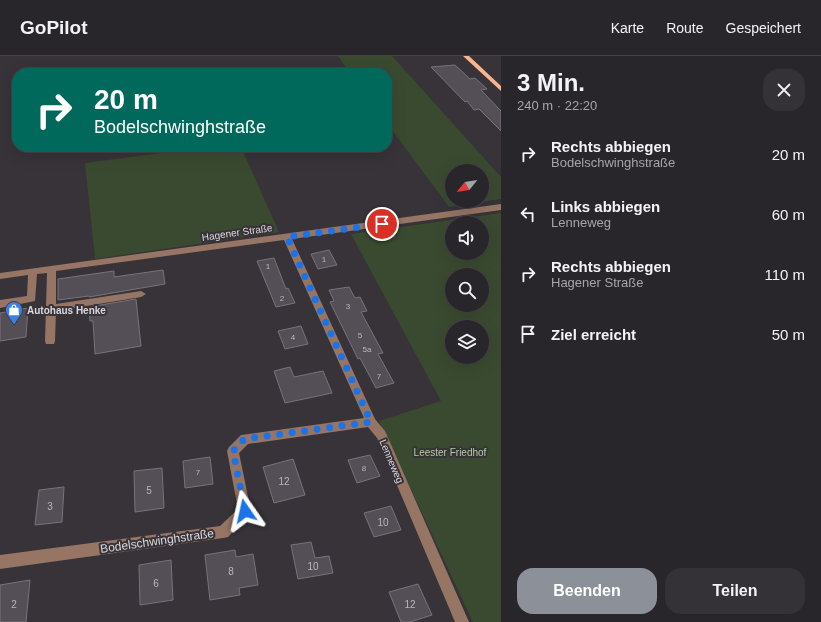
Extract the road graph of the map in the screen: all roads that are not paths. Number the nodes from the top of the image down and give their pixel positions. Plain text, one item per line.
1 (466, 56) edge
2 (501, 89) edge
3 (501, 207) edge
4 (287, 237) junction
5 (52, 268) junction
6 (34, 271) junction
7 (0, 276) edge
8 (141, 294) dead end
9 (0, 304) edge
10 (51, 308) junction
11 (50, 341) dead end
12 (371, 422) junction
13 (0, 562) edge
14 (462, 622) edge

1 - 2 main road
3 - 4 street, Hagener Straße
4 - 5 street, Hagener Straße
4 - 12 street, Lenneweg
5 - 6 street, Hagener Straße
5 - 10 street
6 - 7 street, Hagener Straße
6 - 9 street
8 - 10 street
10 - 11 street
12 - 13 street, Bodelschwinghstraße
12 - 14 street, Lenneweg

